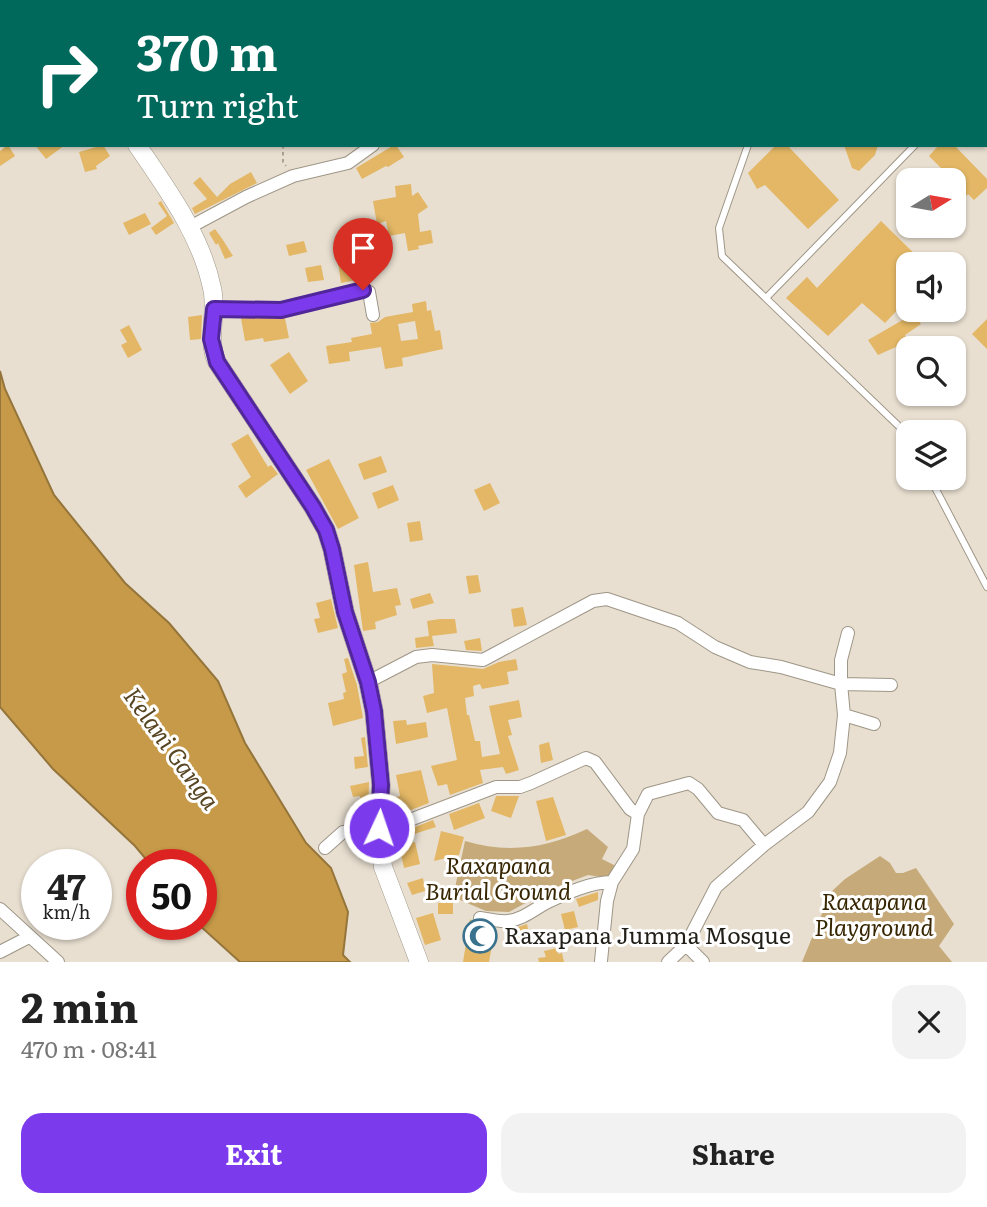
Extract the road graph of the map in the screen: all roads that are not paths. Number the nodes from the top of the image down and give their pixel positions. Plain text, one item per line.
1 (138, 147) edge
2 (370, 147) edge
3 (747, 147) edge
4 (913, 147) edge
5 (190, 227) junction
6 (766, 298) junction
7 (214, 309) junction
8 (373, 315) dead end
9 (896, 423) edge
10 (936, 490) edge
11 (987, 587) edge
12 (848, 633) dead end
13 (368, 682) junction
14 (841, 684) junction
15 (891, 685) dead end
16 (844, 715) junction
17 (874, 724) dead end
18 (638, 814) junction
19 (379, 828) junction
20 (764, 845) junction
21 (324, 848) dead end
22 (612, 882) junction
23 (0, 909) edge
24 (480, 918) dead end
25 (21, 929) edge
26 (23, 940) edge
27 (32, 940) edge
28 (686, 946) junction
29 (0, 952) edge
30 (58, 962) edge
31 (419, 962) edge
32 (601, 962) edge
33 (667, 962) edge
34 (703, 962) edge

1 - 5 main road
2 - 5 street
3 - 6 lane
4 - 6 lane
5 - 7 main road
6 - 9 lane
7 - 8 street
7 - 13 main road
10 - 11 lane
12 - 14 street
13 - 14 street
13 - 19 main road
14 - 15 street
14 - 16 street
16 - 17 street
16 - 20 street
18 - 19 street
18 - 20 street
18 - 22 street
19 - 21 street
19 - 31 main road
20 - 28 street
22 - 24 street
22 - 32 street
23 - 25 street
26 - 29 street
27 - 30 street
28 - 33 street
28 - 34 street

